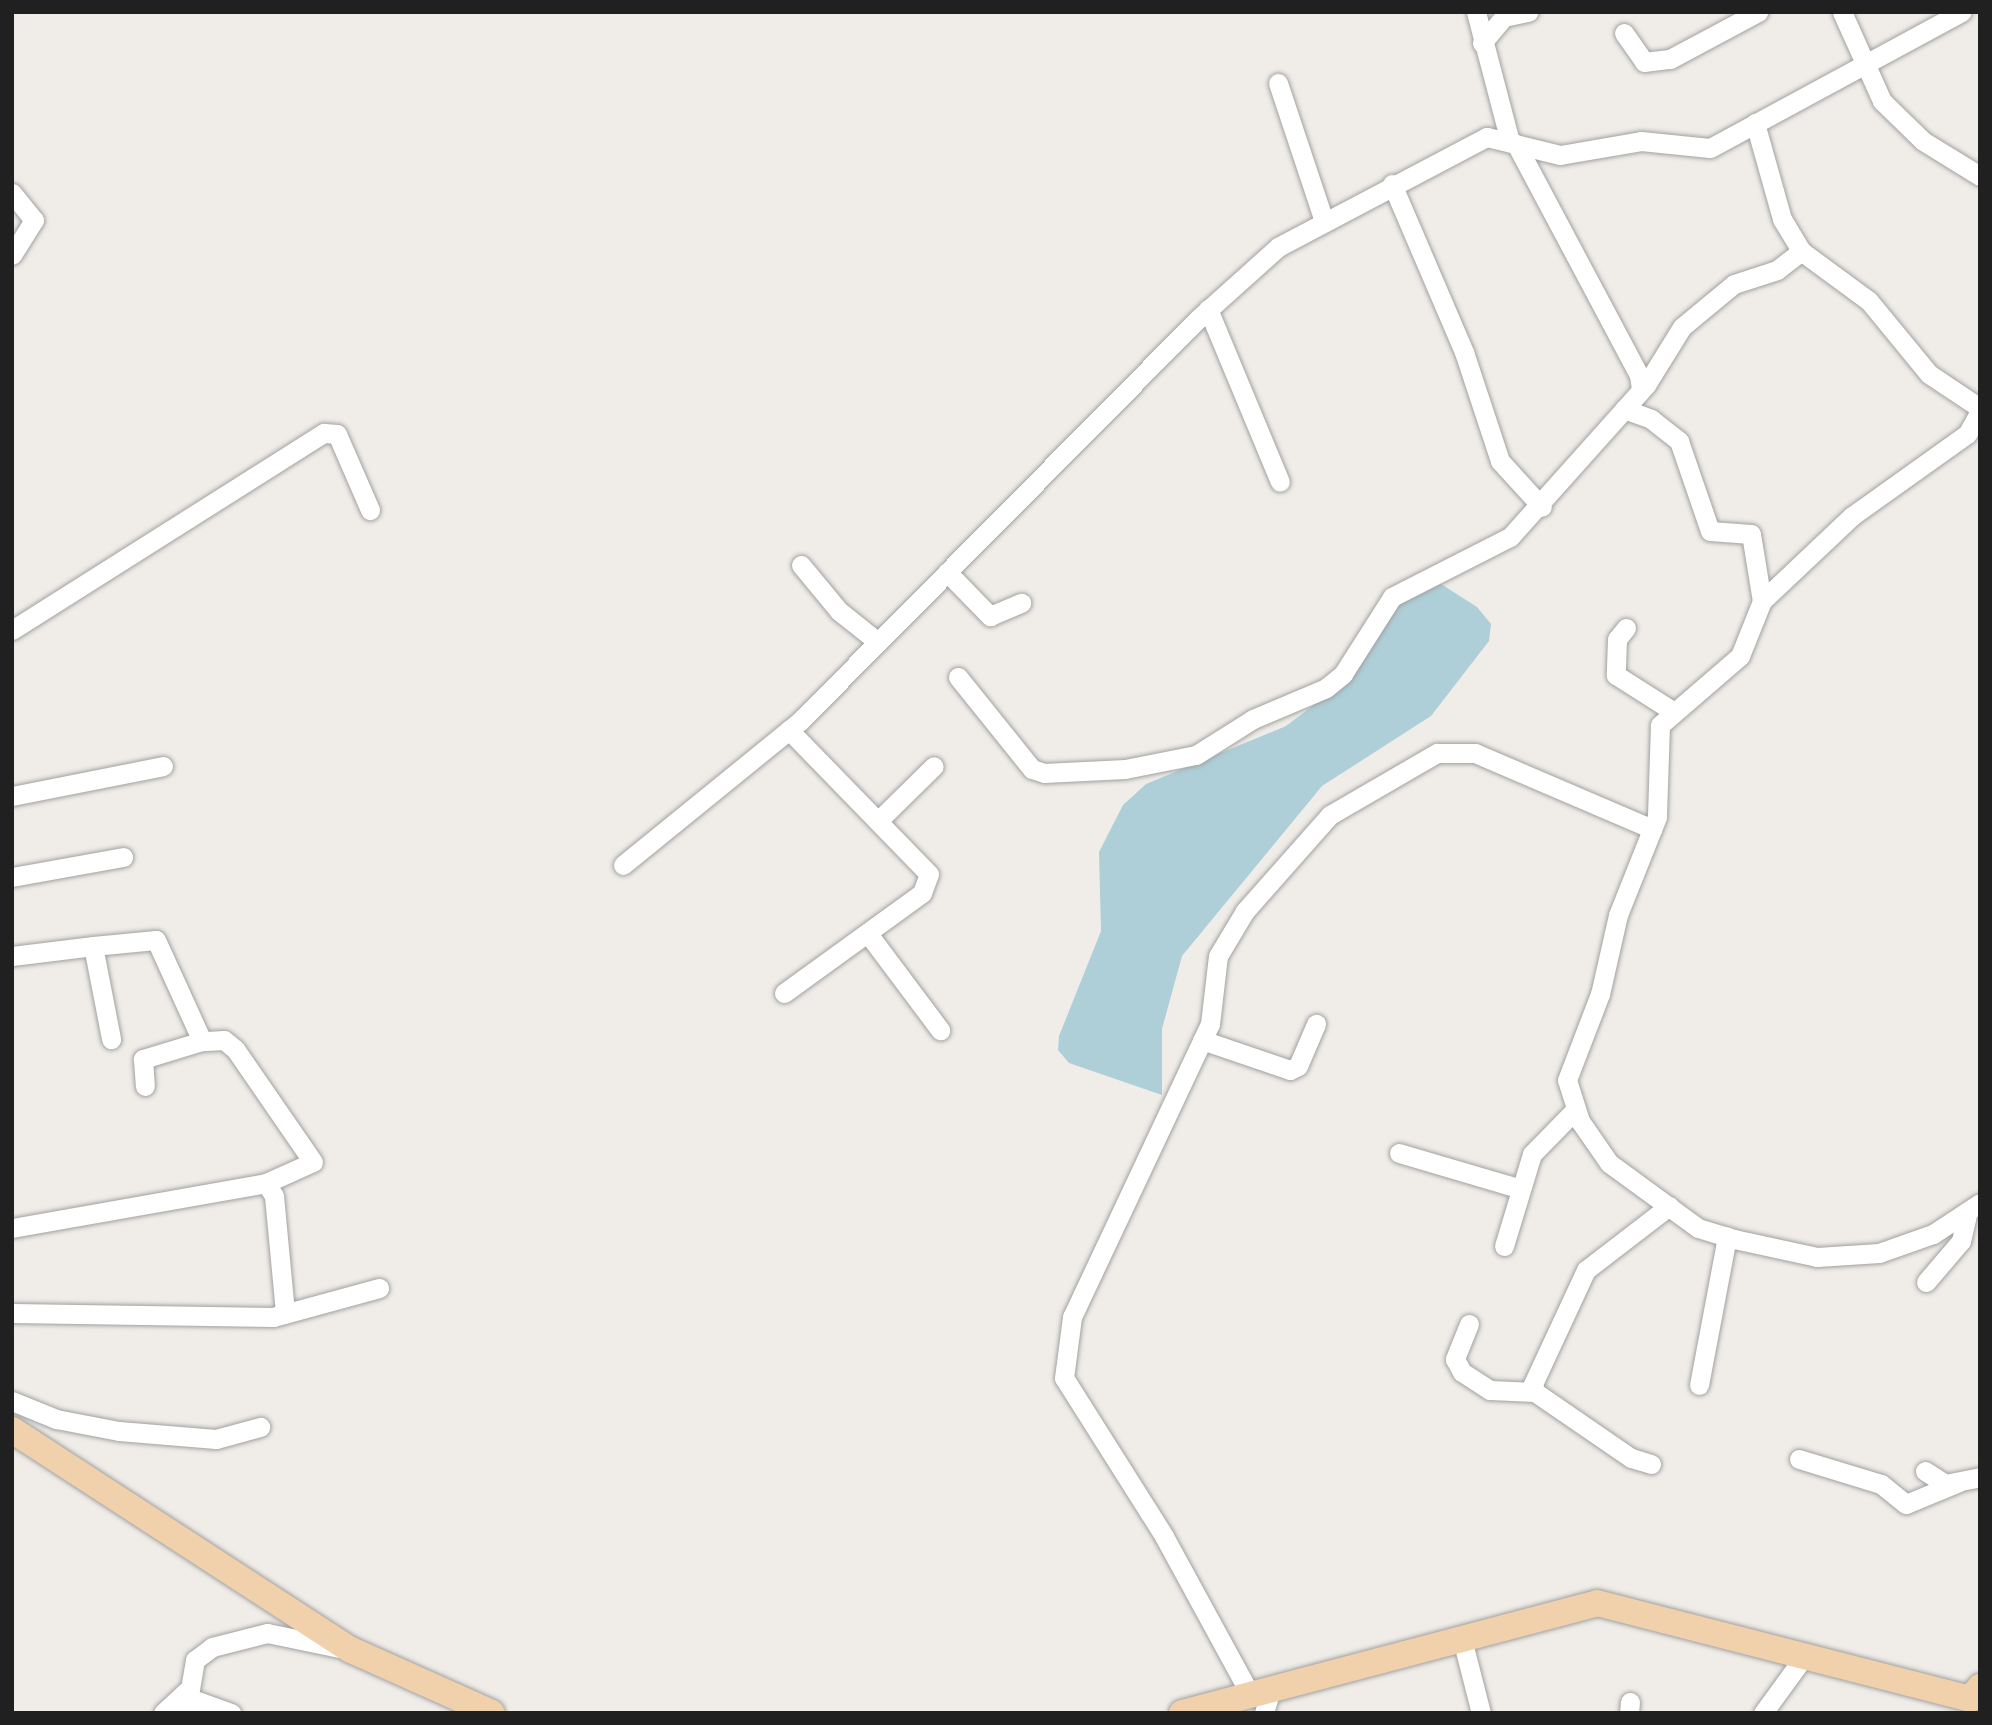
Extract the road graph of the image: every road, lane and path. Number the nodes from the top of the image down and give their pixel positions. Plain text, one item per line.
1 (1476, 12) edge
2 (1528, 12) edge
3 (1758, 12) edge
4 (1842, 12) edge
5 (1962, 12) edge
6 (1624, 33) dead end
7 (1482, 43) junction
8 (1860, 62) junction
9 (1278, 83) dead end
10 (1755, 123) junction
11 (1513, 143) junction
12 (1980, 176) edge
13 (1392, 184) junction
14 (12, 193) edge
15 (1324, 221) junction
16 (1801, 251) junction
17 (12, 255) edge
18 (1208, 309) junction
19 (1641, 390) junction
20 (1624, 410) junction
21 (1980, 410) edge
22 (1280, 482) dead end
23 (1542, 507) junction
24 (370, 510) dead end
25 (801, 565) dead end
26 (947, 572) junction
27 (1762, 601) junction
28 (1021, 603) dead end
29 (1626, 628) dead end
30 (12, 630) edge
31 (878, 642) junction
32 (958, 677) dead end
33 (1674, 712) junction
34 (789, 730) junction
35 (163, 766) dead end
36 (934, 766) dead end
37 (12, 796) edge
38 (878, 821) junction
39 (1652, 829) junction
40 (123, 857) dead end
41 (623, 865) dead end
42 (12, 877) edge
43 (869, 936) junction
44 (93, 946) junction
45 (12, 956) edge
46 (784, 993) dead end
47 (1316, 1024) dead end
48 (940, 1030) dead end
49 (111, 1039) dead end
50 (1202, 1040) junction
51 (202, 1041) junction
52 (145, 1086) dead end
53 (1576, 1109) junction
54 (1399, 1153) dead end
55 (266, 1183) junction
56 (1521, 1189) junction
57 (1669, 1206) junction
58 (1974, 1209) edge
59 (12, 1228) edge
60 (1727, 1237) junction
61 (1504, 1245) dead end
62 (1926, 1282) dead end
63 (379, 1288) dead end
64 (285, 1312) junction
65 (12, 1313) edge
66 (1469, 1324) dead end
67 (1699, 1385) dead end
68 (1535, 1392) junction
69 (12, 1401) edge
70 (260, 1427) dead end
71 (12, 1430) edge
72 (1799, 1459) dead end
73 (1651, 1464) dead end
74 (1925, 1471) dead end
75 (1980, 1477) edge
76 (1959, 1482) junction
77 (1462, 1639) junction
78 (351, 1650) junction
79 (1806, 1654) junction
80 (1977, 1696) edge
81 (1262, 1698) edge
82 (188, 1700) edge
83 (163, 1713) edge
84 (231, 1713) edge
85 (492, 1713) edge
86 (1182, 1713) edge
87 (1480, 1713) edge
88 (1763, 1713) edge

1 - 7 street
2 - 7 street
3 - 6 street
4 - 8 street
5 - 8 street
7 - 11 street
8 - 10 street
8 - 12 street
9 - 15 street
10 - 11 street
10 - 16 street
11 - 13 street
11 - 19 street
13 - 15 street
13 - 23 street
14 - 17 street
15 - 18 street
16 - 19 street
16 - 21 street
18 - 22 street
18 - 26 street
19 - 20 street
20 - 23 street
20 - 27 street
21 - 27 street
23 - 32 street
24 - 30 street
25 - 31 street
26 - 28 street
26 - 31 street
27 - 33 street
29 - 33 street
31 - 34 street
33 - 39 street
34 - 38 street
34 - 41 street
35 - 37 street
36 - 38 street
38 - 43 street
39 - 50 street
39 - 53 street
40 - 42 street
43 - 46 street
43 - 48 street
44 - 45 street
44 - 49 street
44 - 51 street
47 - 50 street
50 - 81 street
51 - 52 street
51 - 55 street
53 - 56 street
53 - 57 street
54 - 56 street
55 - 59 street
55 - 64 street
56 - 61 street
57 - 60 street
57 - 68 street
58 - 60 street
58 - 62 street
60 - 67 street
63 - 64 street
64 - 65 street
66 - 68 street
68 - 73 street
69 - 70 street
71 - 78 main road
72 - 76 street
74 - 76 street
75 - 76 street
77 - 79 main road
77 - 81 main road
77 - 87 street
78 - 82 street
78 - 85 main road
79 - 80 main road
79 - 88 street
81 - 86 main road
82 - 83 street
82 - 84 street

